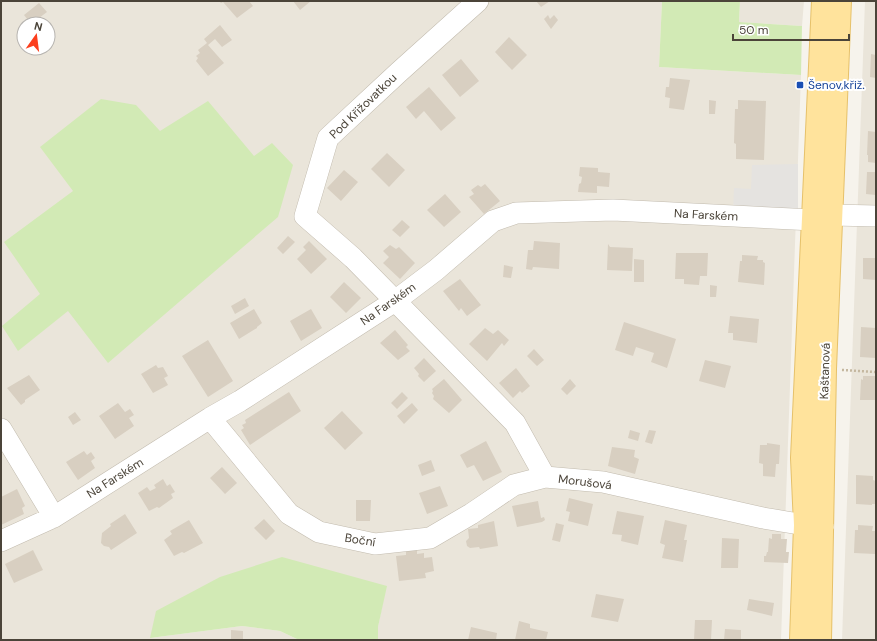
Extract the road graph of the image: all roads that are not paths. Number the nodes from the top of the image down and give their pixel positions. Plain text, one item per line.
1 (478, 1) edge
2 (822, 1) edge
3 (840, 1) edge
4 (876, 216) edge
5 (822, 218) junction
6 (395, 301) junction
7 (210, 418) junction
8 (1, 430) edge
9 (545, 477) junction
10 (54, 517) junction
11 (814, 526) junction
12 (1, 541) edge
13 (802, 640) edge
14 (820, 640) edge

1 - 6 street, Pod Křižovatkou
2 - 5 main road, Kaštanová
3 - 5 main road, Kaštanová
4 - 5 street, Na Farském
5 - 6 street, Na Farském
5 - 11 main road, Kaštanová
5 - 11 main road, Kaštanová
6 - 7 street, Na Farském
6 - 9 street, Morušová
7 - 9 street, Boční
7 - 10 street, Na Farském
8 - 10 street
9 - 11 street, Morušová
10 - 12 street, Na Farském
11 - 13 main road, Kaštanová
11 - 14 main road, Kaštanová

